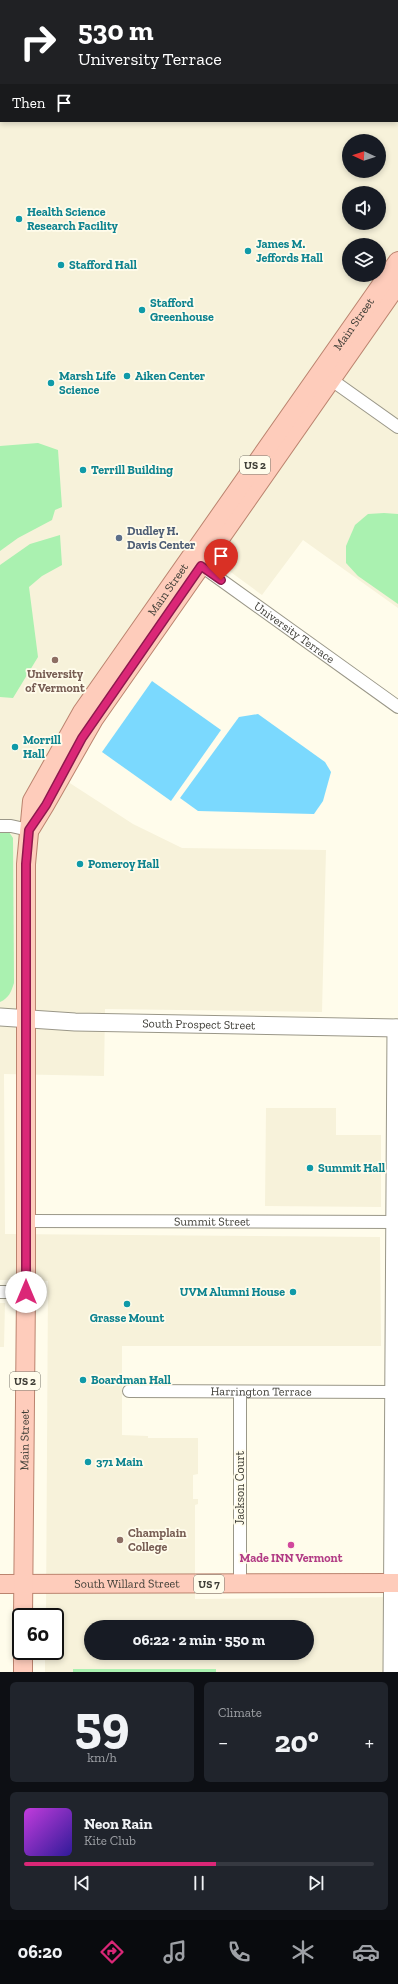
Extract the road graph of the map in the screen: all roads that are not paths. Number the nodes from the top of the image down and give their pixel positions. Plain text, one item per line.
1 (398, 261) edge
2 (398, 284) edge
3 (325, 376) junction
4 (398, 427) edge
5 (195, 562) junction
6 (398, 707) edge
7 (0, 826) edge
8 (29, 830) junction
9 (0, 1017) edge
10 (26, 1020) junction
11 (397, 1028) edge
12 (26, 1221) junction
13 (396, 1222) edge
14 (0, 1292) edge
15 (26, 1292) junction
16 (129, 1391) dead end
17 (240, 1392) junction
18 (394, 1392) junction
19 (396, 1583) edge
20 (0, 1584) edge
21 (24, 1584) junction
22 (240, 1584) junction
23 (23, 1608) edge
24 (23, 1660) edge
25 (23, 1672) edge
26 (392, 1672) edge

1 - 3 main road, Main Street / US 2
2 - 3 main road, Main Street / US 2
3 - 4 street
3 - 5 main road, Main Street / US 2
5 - 6 street, University Terrace
5 - 8 main road, Main Street / US 2
7 - 8 street
8 - 10 main road, Main Street / US 2
9 - 10 street, South Prospect Street
10 - 11 street, South Prospect Street
10 - 12 main road, Main Street / US 2
11 - 13 street
12 - 13 street, Summit Street
12 - 15 main road, Main Street / US 2
13 - 18 street
14 - 15 street
15 - 21 main road, Main Street / US 2
16 - 17 street, Harrington Terrace
17 - 18 street, Harrington Terrace
17 - 22 street, Jackson Court
18 - 19 street
19 - 22 main road, South Willard Street / US 7
19 - 26 street
20 - 21 main road, South Willard Street
21 - 22 main road, South Willard Street / US 7
21 - 23 main road, Main Street
24 - 25 main road

